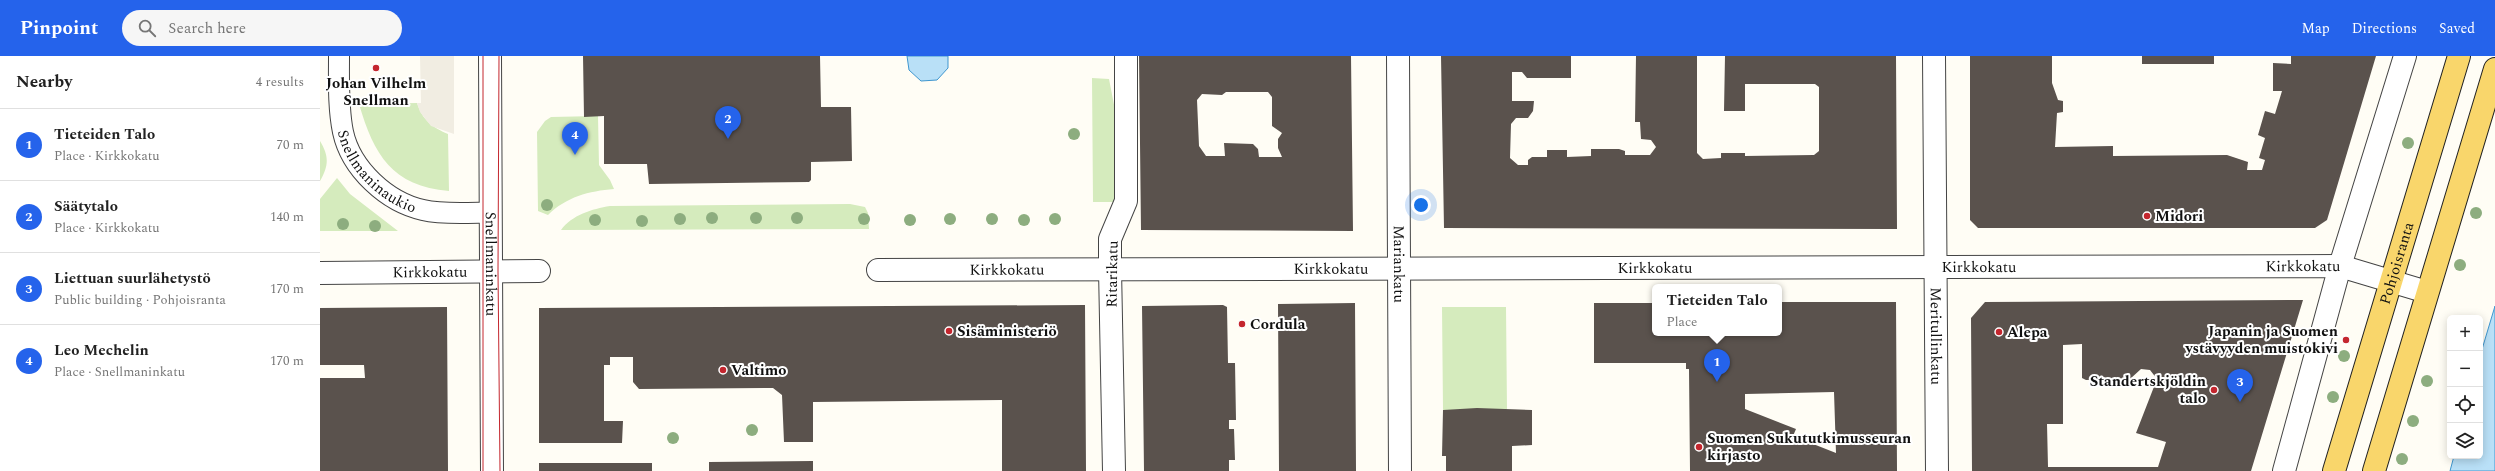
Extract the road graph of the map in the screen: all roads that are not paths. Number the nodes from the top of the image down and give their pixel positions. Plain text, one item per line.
1 (339, 56) edge
2 (490, 56) edge
3 (1126, 56) edge
4 (1398, 56) edge
5 (1934, 56) edge
6 (2405, 56) edge
7 (2459, 56) edge
8 (2495, 69) edge
9 (490, 213) junction
10 (1934, 266) junction
11 (2340, 266) junction
12 (1400, 268) junction
13 (1110, 269) junction
14 (878, 270) dead end
15 (490, 271) junction
16 (539, 271) dead end
17 (320, 273) edge
18 (2392, 281) junction
19 (2427, 292) junction
20 (492, 471) edge
21 (1114, 471) edge
22 (1400, 471) edge
23 (1937, 471) edge
24 (2284, 471) edge
25 (2334, 471) edge
26 (2374, 471) edge

1 - 9 lane, Snellmaninaukio
2 - 9 street, Snellmaninkatu
3 - 13 street, Ritarikatu
4 - 12 street, Mariankatu
5 - 10 street, Meritullinkatu
6 - 11 street
7 - 18 main road, Pohjoisranta
8 - 19 main road
9 - 15 street, Snellmaninkatu
10 - 11 street, Kirkkokatu
10 - 12 street, Kirkkokatu
10 - 23 street, Meritullinkatu
11 - 18 street, Kirkkokatu
11 - 24 street
12 - 13 street, Kirkkokatu
12 - 22 street, Mariankatu
13 - 14 street, Kirkkokatu
13 - 21 street, Ritarikatu
15 - 16 street, Kirkkokatu
15 - 17 street, Kirkkokatu
15 - 20 street, Snellmaninkatu
18 - 19 street, Kirkkokatu
18 - 25 main road, Pohjoisranta
19 - 26 main road

